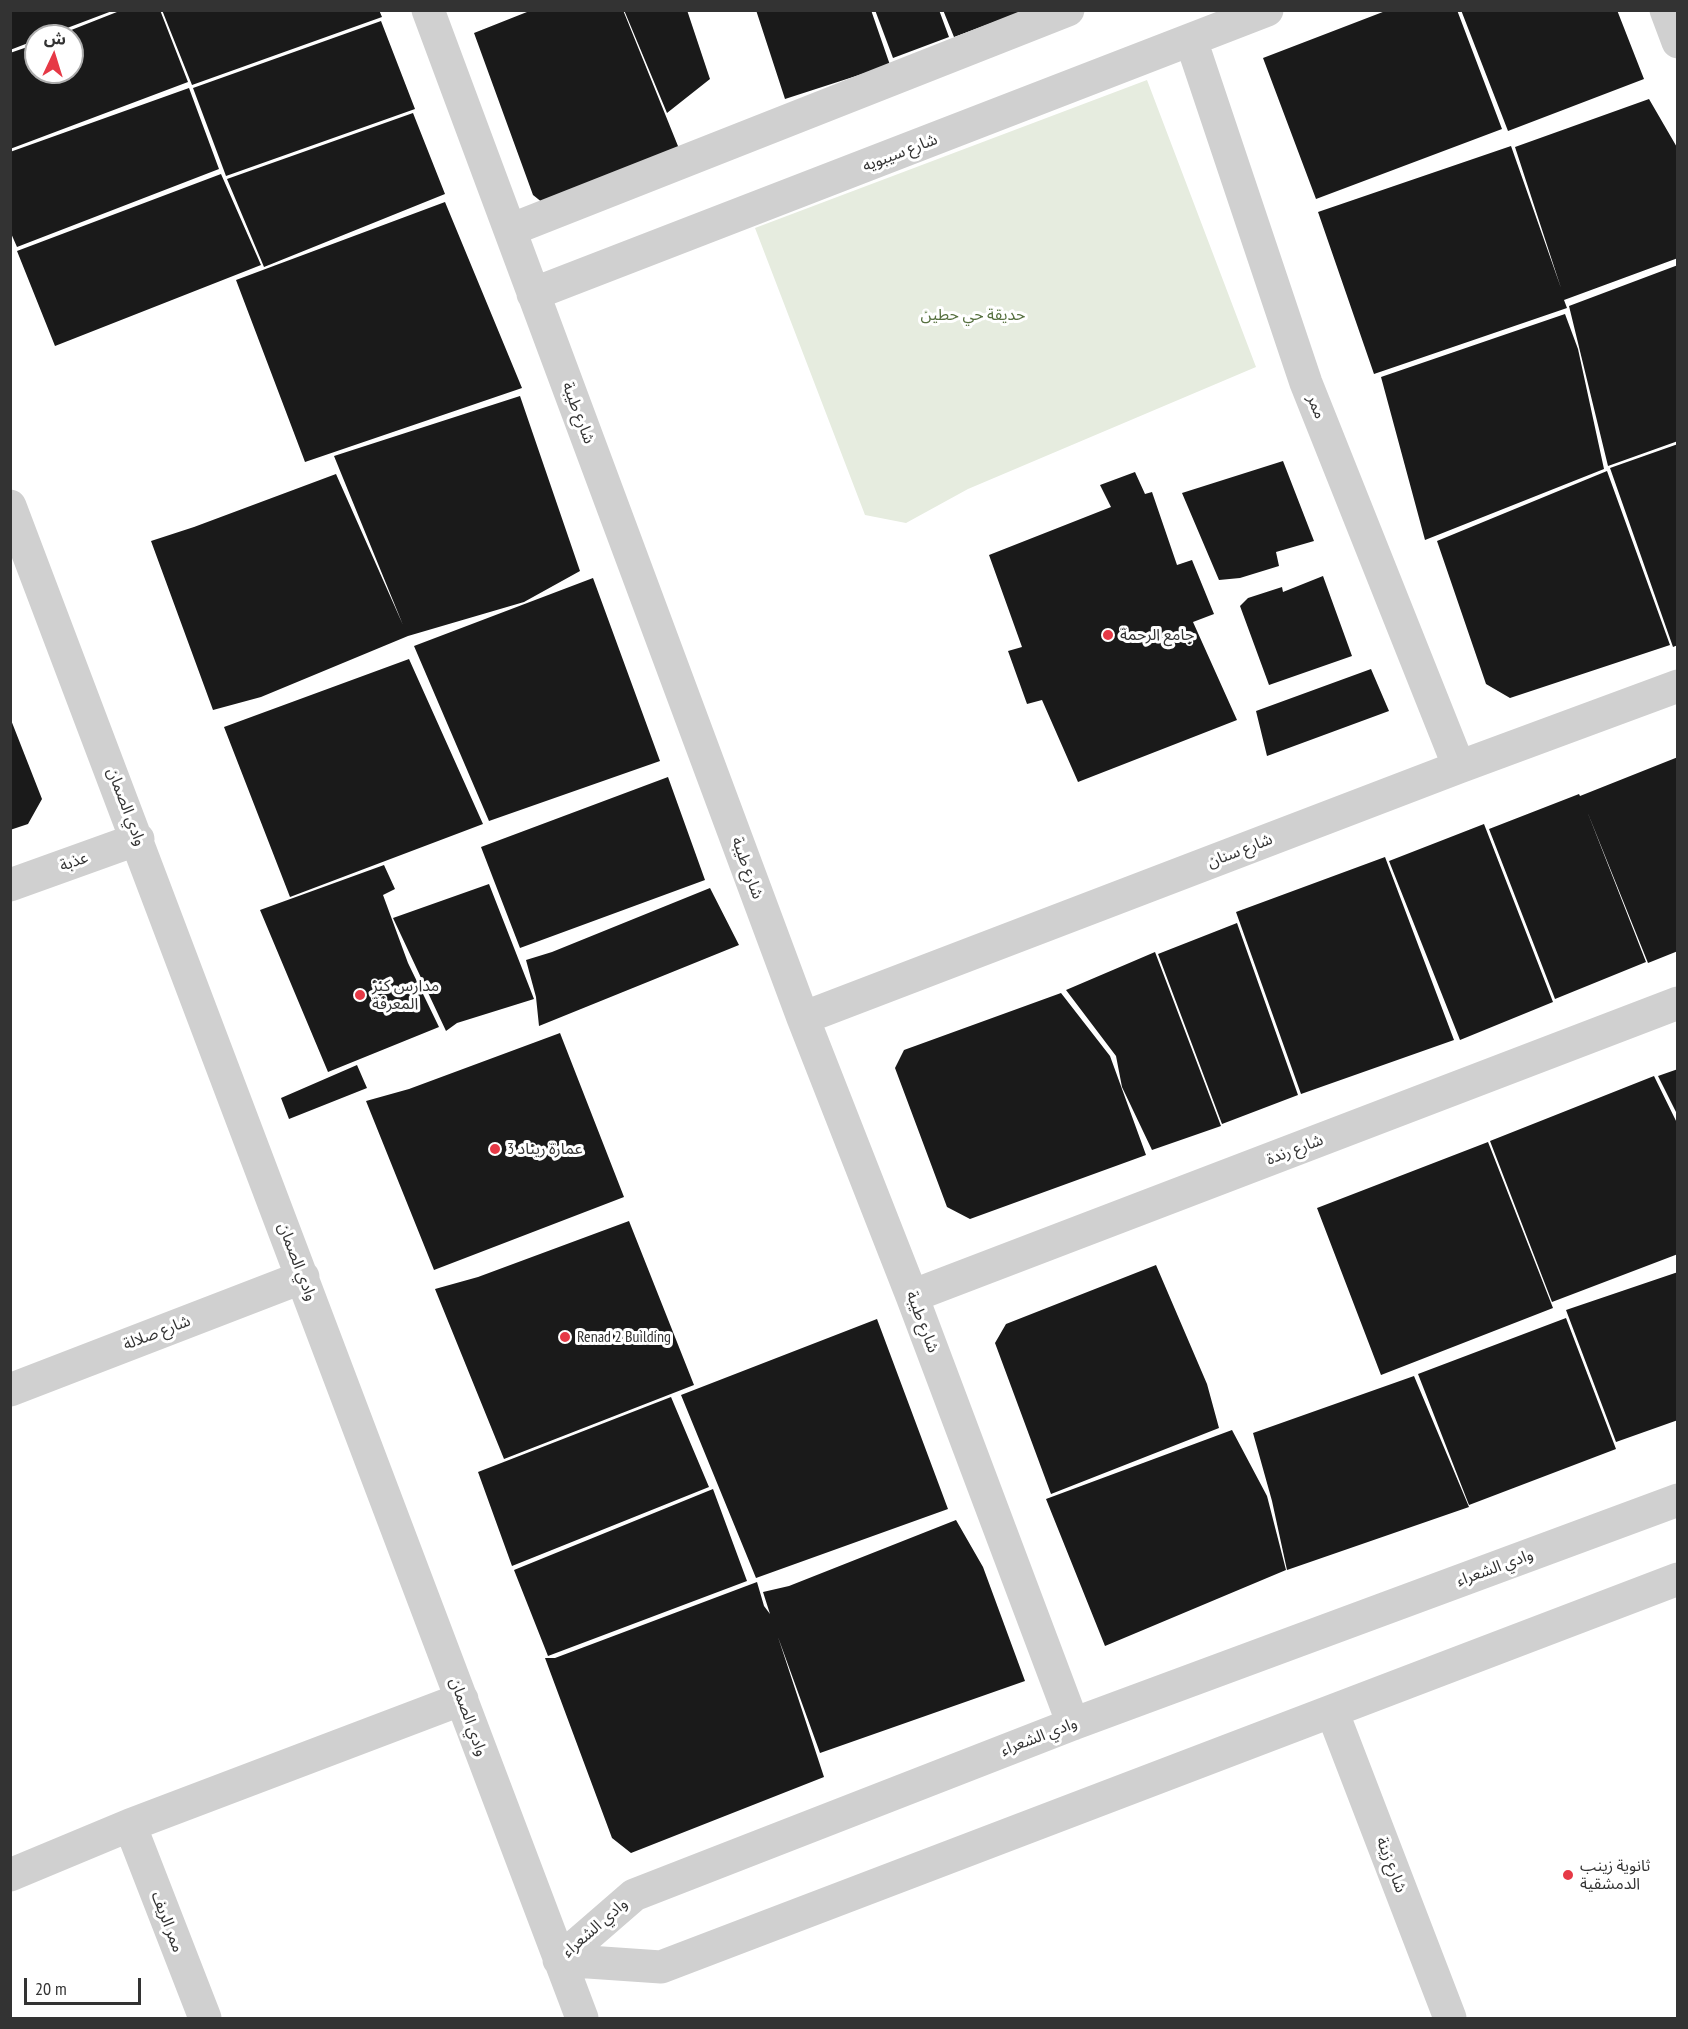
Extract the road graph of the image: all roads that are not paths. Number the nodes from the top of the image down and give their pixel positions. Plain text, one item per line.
1 (428, 10) edge
2 (1068, 10) edge
3 (1267, 10) edge
4 (1666, 10) edge
5 (1191, 40) junction
6 (1677, 42) edge
7 (510, 230) junction
8 (533, 294) junction
9 (10, 506) edge
10 (1677, 686) edge
11 (1459, 767) junction
12 (138, 839) junction
13 (10, 885) edge
14 (1677, 1003) edge
15 (803, 1018) junction
16 (303, 1277) junction
17 (912, 1296) junction
18 (10, 1390) edge
19 (1677, 1500) edge
20 (1677, 1520) edge
21 (1611, 1524) junction
22 (1670, 1578) edge
23 (462, 1699) junction
24 (1332, 1711) junction
25 (1073, 1724) junction
26 (130, 1826) junction
27 (10, 1875) edge
28 (559, 1960) junction
29 (205, 2019) edge
30 (582, 2019) edge
31 (1450, 2019) edge

1 - 7 street, شارع طيبة
2 - 7 street
3 - 5 street, شارع سيبويه
4 - 6 street
5 - 8 street, شارع سيبويه
5 - 11 street, ممر
7 - 8 street, شارع طيبة
8 - 15 street, شارع طيبة
9 - 12 street, وادي الصمان
10 - 11 street, شارع سنان
11 - 15 street, شارع سنان
12 - 13 street, عذبة
12 - 16 street, وادي الصمان
14 - 17 street, شارع رندة
15 - 17 street, شارع طيبة
16 - 18 street, شارع صلالة
16 - 23 street, وادي الصمان
17 - 25 street, شارع طيبة
19 - 21 street, وادي الشعراء
20 - 21 street
21 - 25 street, وادي الشعراء
22 - 24 street, وادي الشعراء
23 - 26 street
23 - 28 street, وادي الصمان
24 - 28 street, وادي الشعراء
24 - 31 street, شارع زينة
25 - 28 street, وادي الشعراء
26 - 27 street
26 - 29 street, ممر الريف
28 - 30 street, وادي الصمان

